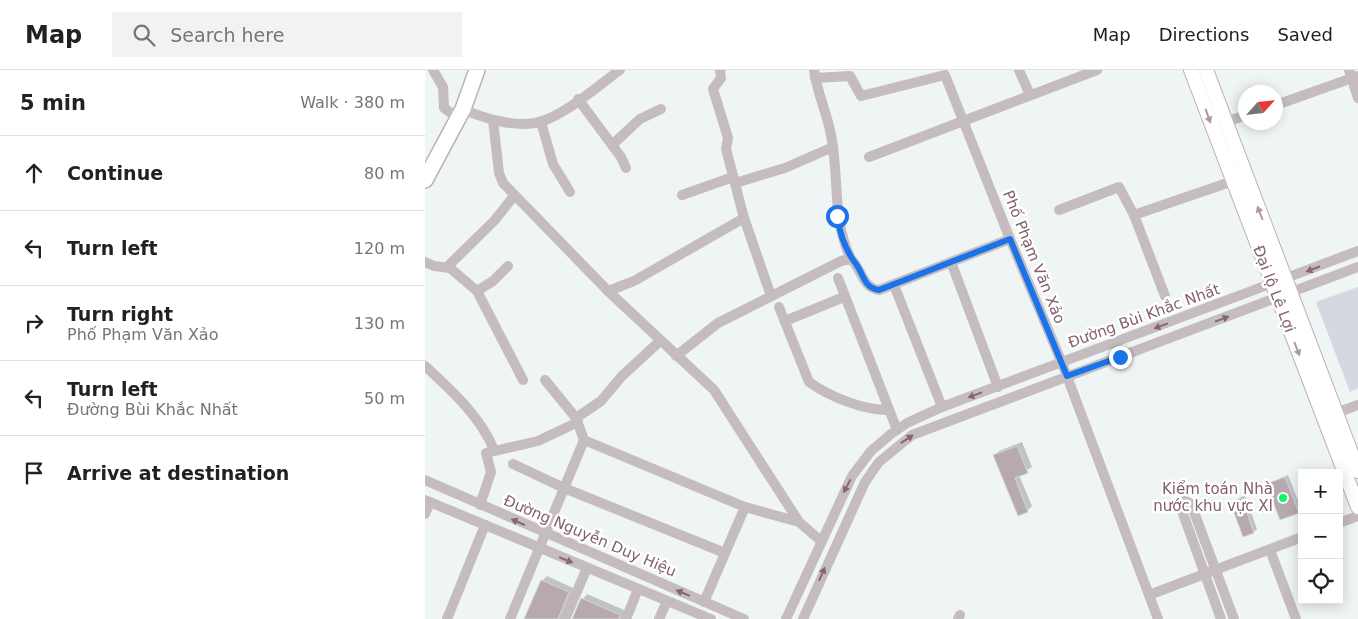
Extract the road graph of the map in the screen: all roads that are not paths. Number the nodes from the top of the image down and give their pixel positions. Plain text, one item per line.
1 (433, 70) edge
2 (477, 70) edge
3 (620, 70) edge
4 (720, 70) edge
5 (1019, 70) edge
6 (1097, 70) edge
7 (1191, 70) edge
8 (1206, 70) edge
9 (815, 74) edge
10 (1353, 75) edge
11 (1030, 96) junction
12 (1358, 98) edge
13 (579, 99) junction
14 (1283, 102) edge
15 (661, 109) dead end
16 (461, 113) junction
17 (1238, 118) edge
18 (493, 120) junction
19 (963, 121) junction
20 (541, 122) junction
21 (1226, 122) junction
22 (612, 145) junction
23 (833, 147) junction
24 (869, 157) dead end
25 (626, 168) dead end
26 (425, 180) edge
27 (734, 180) junction
28 (1233, 182) junction
29 (570, 192) dead end
30 (683, 195) dead end
31 (514, 196) junction
32 (1059, 210) dead end
33 (1134, 216) junction
34 (744, 218) junction
35 (1010, 239) junction
36 (1358, 251) edge
37 (851, 259) junction
38 (425, 262) edge
39 (951, 262) junction
40 (508, 266) dead end
41 (447, 267) junction
42 (1358, 268) edge
43 (838, 278) dead end
44 (1279, 282) junction
45 (895, 285) junction
46 (477, 291) junction
47 (608, 291) junction
48 (771, 296) junction
49 (1165, 296) dead end
50 (1284, 296) junction
51 (845, 297) junction
52 (779, 307) dead end
53 (785, 321) junction
54 (660, 342) junction
55 (676, 356) junction
56 (1062, 363) junction
57 (425, 366) edge
58 (1067, 376) junction
59 (523, 380) dead end
60 (545, 380) dead end
61 (998, 386) junction
62 (1358, 405) edge
63 (942, 408) junction
64 (888, 410) junction
65 (1336, 414) junction
66 (577, 420) junction
67 (897, 430) junction
68 (584, 440) junction
69 (494, 450) junction
70 (513, 464) dead end
71 (1358, 472) edge
72 (425, 480) edge
73 (564, 488) junction
74 (427, 501) edge
75 (480, 505) junction
76 (745, 507) junction
77 (1358, 507) edge
78 (425, 514) edge
79 (1358, 516) edge
80 (799, 522) junction
81 (1343, 522) edge
82 (485, 525) junction
83 (545, 534) junction
84 (1298, 540) edge
85 (821, 541) junction
86 (539, 549) junction
87 (1270, 550) junction
88 (725, 554) junction
89 (587, 568) junction
90 (1217, 569) junction
91 (1205, 574) junction
92 (639, 589) junction
93 (1149, 595) junction
94 (667, 601) junction
95 (704, 602) junction
96 (447, 619) edge
97 (510, 619) edge
98 (565, 619) edge
99 (626, 619) edge
100 (659, 619) edge
101 (711, 619) edge
102 (744, 619) edge
103 (786, 619) edge
104 (803, 619) edge
105 (1158, 619) edge
106 (1221, 619) edge
107 (1234, 619) edge
108 (1297, 619) edge

1 - 16 street
2 - 16 highway
3 - 13 street
4 - 27 street
5 - 11 street
6 - 11 street
7 -> 28 main road, Đại lộ Lê Lợi
8 - 21 main road, Đại lộ Lê Lợi
9 - 19 street, Phố Phạm Văn Xảo
9 - 23 street
10 - 12 street
10 - 14 street
11 - 19 street
13 - 20 street
13 - 22 street
15 - 22 street
16 - 18 street
16 - 26 highway
17 - 21 street
18 - 20 street
18 - 31 street
19 - 24 street
19 - 35 street, Phố Phạm Văn Xảo
20 - 29 street
44 -> 21 main road, Đại lộ Lê Lợi
22 - 25 street
23 - 27 street
23 - 37 street
27 - 30 street
27 - 34 street
28 - 33 street
28 - 44 main road, Đại lộ Lê Lợi
31 - 41 street
31 - 47 street
32 - 33 street
33 - 49 street
34 - 47 street
34 - 48 street
35 - 39 street
35 - 56 street, Phố Phạm Văn Xảo
36 -> 44 street, Đường Bùi Khắc Nhất
37 - 45 street
37 - 48 street
38 - 41 street
39 - 45 street
39 - 61 street
40 - 46 street
41 - 46 street
42 - 50 street, Đường Bùi Khắc Nhất
43 - 51 street
44 - 50 main road, Đại lộ Lê Lợi
44 -> 56 street, Đường Bùi Khắc Nhất
45 - 63 street
46 - 59 street
47 - 54 street
48 - 55 street
58 -> 50 street, Đường Bùi Khắc Nhất
50 - 65 main road, Đại lộ Lê Lợi
50 -> 77 main road, Đại lộ Lê Lợi
51 - 53 street
51 - 64 street
52 - 53 street
53 - 64 street
54 - 55 street
54 - 66 street
55 - 80 street
56 - 58 street, Phố Phạm Văn Xảo
56 - 61 street, Đường Bùi Khắc Nhất
57 - 69 street
58 - 93 street, Phố Phạm Văn Xảo
104 -> 58 street, Đường Bùi Khắc Nhất
60 - 66 street
61 -> 63 street, Đường Bùi Khắc Nhất
62 - 65 street
63 - 67 street, Đường Bùi Khắc Nhất
64 - 67 street
65 - 71 main road, Đại lộ Lê Lợi
66 - 68 street
66 - 69 street
67 -> 85 street, Đường Bùi Khắc Nhất
68 - 73 street
68 - 76 street
69 - 75 street
70 - 73 street
72 - 75 street, Đường Nguyễn Duy Hiệu
73 - 83 street
73 - 88 street
74 - 78 street
74 - 82 street, Đường Nguyễn Duy Hiệu
83 -> 75 street, Đường Nguyễn Duy Hiệu
76 - 80 street
76 - 88 street
79 - 81 street
80 - 85 street
82 - 86 street, Đường Nguyễn Duy Hiệu
82 - 96 street
83 - 86 street
95 -> 83 street, Đường Nguyễn Duy Hiệu
84 - 87 street
85 - 103 street, Đường Bùi Khắc Nhất
86 -> 89 street, Đường Nguyễn Duy Hiệu
86 - 97 street
87 - 90 street
87 - 108 street
88 - 95 street
89 - 92 street, Đường Nguyễn Duy Hiệu
89 - 98 street
90 - 91 street
90 - 91 street
90 - 107 street
91 - 93 street
91 - 106 street
92 - 94 street, Đường Nguyễn Duy Hiệu
92 - 99 street
93 - 105 street, Phố Phạm Văn Xảo
94 - 100 street
94 - 101 street, Đường Nguyễn Duy Hiệu
95 - 102 street, Đường Nguyễn Duy Hiệu

